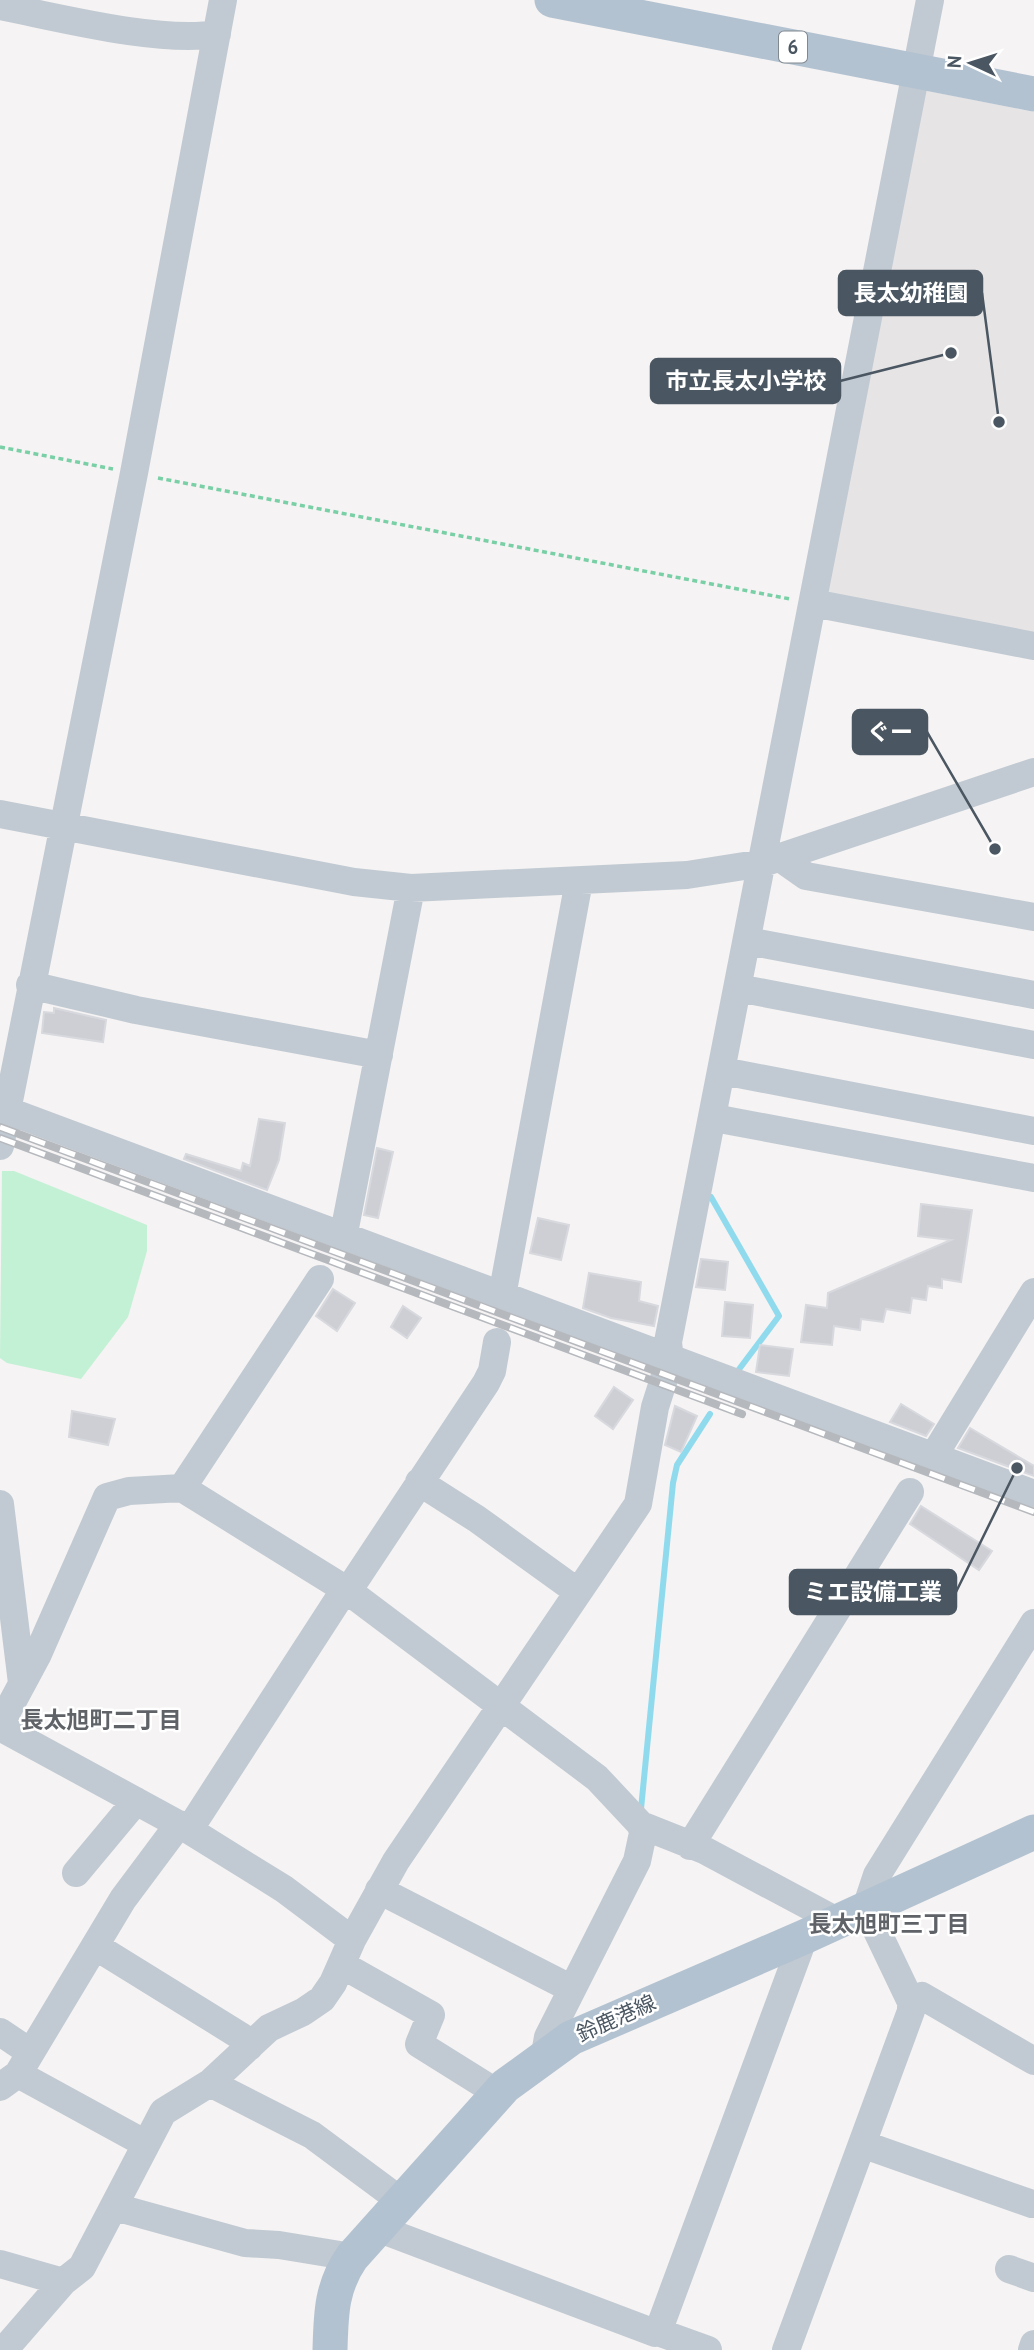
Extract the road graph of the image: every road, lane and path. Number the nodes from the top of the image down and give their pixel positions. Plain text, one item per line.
1 (223, 0) edge
2 (552, 0) edge
3 (930, 0) edge
4 (0, 6) edge
5 (217, 34) junction
6 (916, 72) junction
7 (1034, 94) edge
8 (0, 447) edge
9 (134, 473) junction
10 (813, 603) junction
11 (1034, 646) edge
12 (1034, 772) edge
13 (0, 814) edge
14 (62, 827) junction
15 (771, 860) junction
16 (579, 881) junction
17 (411, 888) junction
18 (1034, 917) edge
19 (748, 941) junction
20 (30, 985) junction
21 (738, 988) junction
22 (1034, 995) edge
23 (1034, 1045) edge
24 (379, 1055) junction
25 (723, 1071) junction
26 (6, 1110) junction
27 (714, 1118) junction
28 (1034, 1131) edge
29 (0, 1146) edge
30 (1034, 1178) edge
31 (343, 1238) junction
32 (320, 1279) dead end
33 (1034, 1292) edge
34 (502, 1296) junction
35 (497, 1342) dead end
36 (670, 1360) junction
37 (933, 1457) junction
38 (419, 1482) junction
39 (182, 1488) junction
40 (910, 1492) dead end
41 (1034, 1494) edge
42 (0, 1504) edge
43 (347, 1590) junction
44 (578, 1592) junction
45 (1034, 1623) edge
46 (8, 1636) edge
47 (22, 1683) junction
48 (503, 1706) junction
49 (0, 1726) edge
50 (136, 1801) junction
51 (641, 1825) junction
52 (184, 1827) junction
53 (1034, 1832) edge
54 (690, 1846) junction
55 (76, 1873) dead end
56 (379, 1891) junction
57 (851, 1915) junction
58 (804, 1937) junction
59 (95, 1946) junction
60 (348, 1953) junction
61 (572, 1989) junction
62 (911, 2002) junction
63 (0, 2032) edge
64 (249, 2047) junction
65 (545, 2054) junction
66 (1034, 2061) edge
67 (16, 2071) edge
68 (211, 2083) junction
69 (499, 2094) junction
70 (146, 2144) junction
71 (862, 2144) junction
72 (401, 2202) junction
73 (1032, 2204) dead end
74 (115, 2207) junction
75 (377, 2228) junction
76 (352, 2257) junction
77 (0, 2264) edge
78 (63, 2282) junction
79 (658, 2332) junction
80 (1034, 2344) edge
81 (4, 2350) edge
82 (330, 2350) edge
83 (708, 2350) edge
84 (786, 2350) edge
85 (1032, 2350) edge

1 - 5 street
2 - 6 main road, 6
3 - 6 street
4 - 5 street
5 - 9 street
6 - 7 main road, 6
6 - 10 street
8 - 9 path
9 - 10 path
9 - 14 street
10 - 11 street
10 - 15 street
12 - 15 street
13 - 14 street
14 - 17 street
14 - 20 street
15 - 16 street
15 - 18 street
15 - 19 street
16 - 17 street
16 - 34 street
17 - 24 street
19 - 21 street
19 - 22 street
20 - 24 street
20 - 26 street
21 - 23 street
21 - 25 street
24 - 31 street
25 - 27 street
25 - 28 street
26 - 29 street
26 - 31 street
27 - 30 street
27 - 36 street
31 - 34 street
32 - 39 street
33 - 37 street
34 - 36 street
35 - 38 street
36 - 37 street
36 - 44 street
37 - 41 street
38 - 43 street
38 - 44 street
39 - 43 street
39 - 47 street
40 - 54 street
42 - 46 street
43 - 48 street
43 - 52 street
44 - 48 street
45 - 57 street
46 - 47 street
47 - 49 street
48 - 51 street
48 - 56 street
49 - 50 street
50 - 52 street
50 - 55 street
51 - 54 street
51 - 61 street
52 - 59 street
52 - 60 street
53 - 57 main road, 鈴鹿港線
54 - 57 street
56 - 60 street
56 - 61 street
57 - 58 main road, 鈴鹿港線
57 - 62 street
58 - 65 main road, 鈴鹿港線
58 - 79 street
59 - 64 street
59 - 67 street
60 - 64 street
60 - 69 street
61 - 65 street
62 - 66 street
62 - 71 street
63 - 67 street
64 - 68 street
65 - 69 main road, 鈴鹿港線
67 - 70 street
68 - 70 street
68 - 72 street
69 - 72 main road, 鈴鹿港線
70 - 74 street
71 - 73 street
71 - 84 street
72 - 75 main road, 鈴鹿港線
74 - 76 street
74 - 78 street
75 - 76 main road, 鈴鹿港線
75 - 79 street
76 - 82 main road, 鈴鹿港線
77 - 78 street
78 - 81 street
79 - 83 street
80 - 85 street

